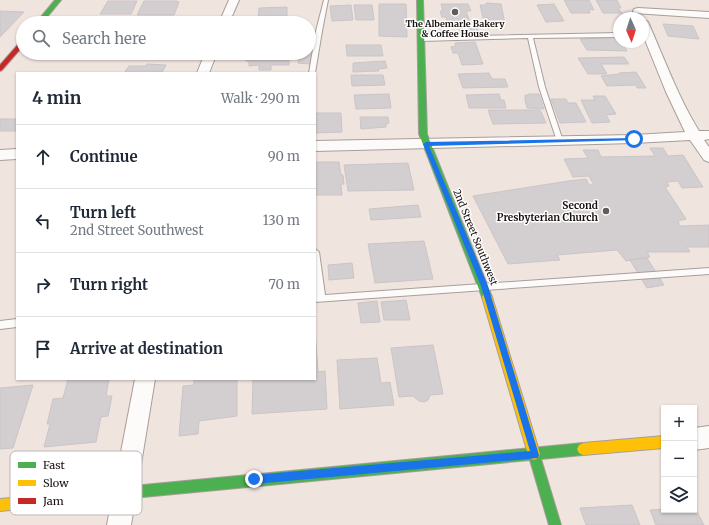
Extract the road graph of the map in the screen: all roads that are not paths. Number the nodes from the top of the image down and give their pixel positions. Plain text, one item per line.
1 (58, 0) edge
2 (234, 0) edge
3 (326, 0) edge
4 (420, 0) edge
5 (634, 0) edge
6 (639, 12) edge
7 (709, 15) edge
8 (45, 16) edge
9 (227, 16) edge
10 (649, 17) edge
11 (613, 35) edge
12 (530, 37) junction
13 (420, 39) junction
14 (649, 41) edge
15 (16, 48) edge
16 (316, 49) edge
17 (209, 60) edge
18 (314, 60) edge
19 (0, 69) edge
20 (203, 72) edge
21 (312, 72) edge
22 (693, 135) junction
23 (709, 135) edge
24 (560, 141) junction
25 (426, 144) junction
26 (316, 146) edge
27 (16, 154) edge
28 (0, 155) edge
29 (709, 157) edge
30 (316, 267) edge
31 (709, 271) edge
32 (484, 286) junction
33 (318, 298) edge
34 (16, 323) edge
35 (0, 324) edge
36 (145, 380) edge
37 (709, 437) edge
38 (697, 439) edge
39 (661, 442) edge
40 (132, 451) edge
41 (535, 455) junction
42 (142, 491) edge
43 (10, 504) edge
44 (0, 505) edge
45 (121, 515) edge
46 (119, 525) edge
47 (555, 525) edge

1 - 8 street
2 - 9 street
3 - 16 lane
4 - 13 street, 2nd Street Southwest
5 - 6 street
7 - 10 street
11 - 12 lane
12 - 13 lane
12 - 24 lane
13 - 25 street, 2nd Street Southwest
14 - 22 street
15 - 19 street
17 - 20 street
18 - 21 lane
22 - 23 street
22 - 24 street
22 - 29 street
24 - 25 street
25 - 26 street
25 - 32 street, 2nd Street Southwest
27 - 28 street
30 - 33 lane
31 - 32 lane
32 - 33 lane
32 - 41 street, 2nd Street Southwest
34 - 35 lane
36 - 40 street
37 - 38 street
39 - 41 street
41 - 42 street
41 - 47 street, 2nd Street Southwest
43 - 44 street
45 - 46 street

